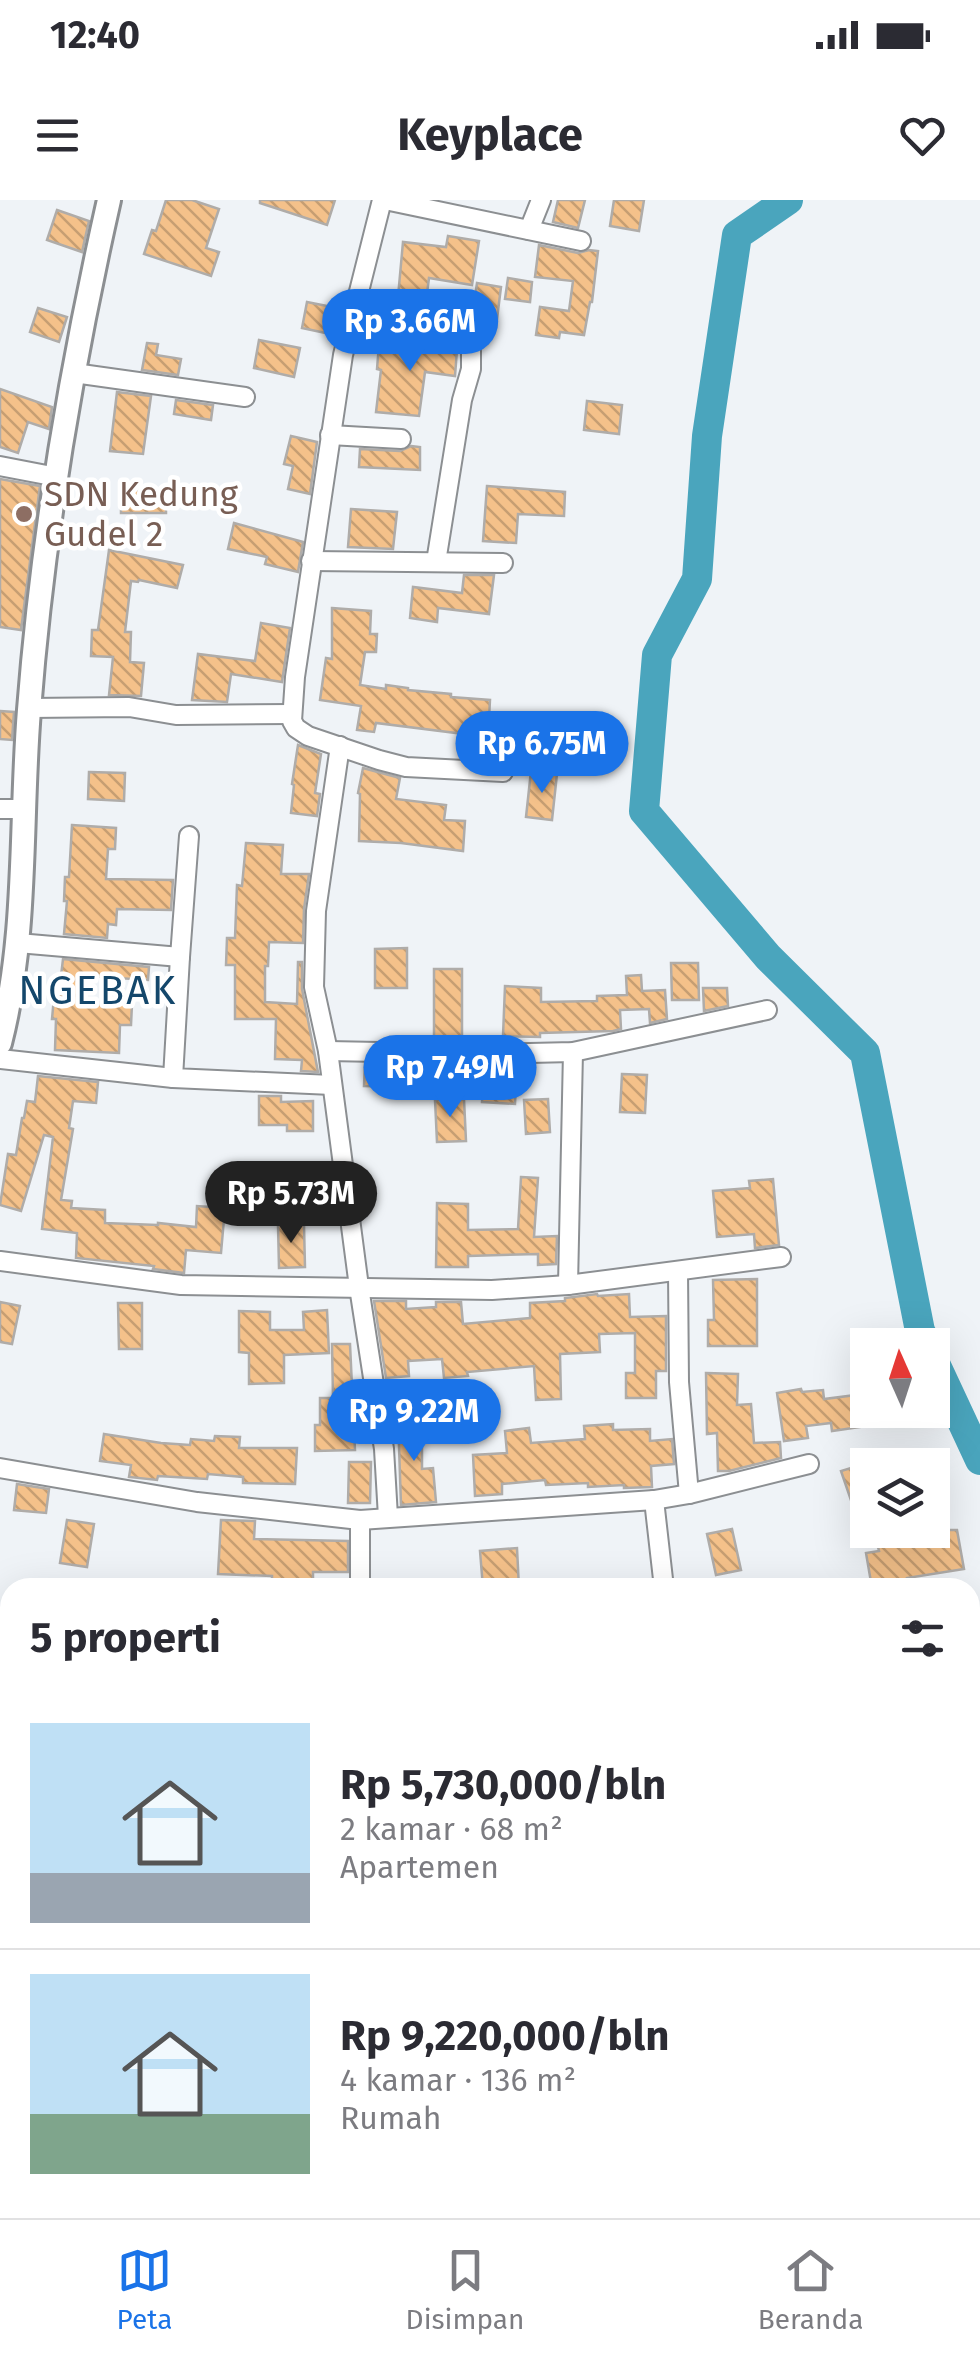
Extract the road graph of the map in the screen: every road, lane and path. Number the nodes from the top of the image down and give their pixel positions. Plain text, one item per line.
1 (109, 200) edge
2 (383, 200) edge
3 (541, 200) edge
4 (435, 205) edge
5 (529, 230) junction
6 (581, 241) dead end
7 (354, 304) junction
8 (74, 372) junction
9 (245, 396) dead end
10 (330, 436) junction
11 (401, 439) dead end
12 (0, 466) edge
13 (57, 477) junction
14 (312, 562) junction
15 (436, 562) junction
16 (503, 562) dead end
17 (29, 708) junction
18 (292, 714) junction
19 (340, 746) junction
20 (503, 772) dead end
21 (11, 809) edge
22 (188, 836) dead end
23 (18, 943) junction
24 (180, 957) junction
25 (767, 1010) dead end
26 (0, 1043) edge
27 (328, 1051) junction
28 (574, 1052) junction
29 (0, 1059) edge
30 (173, 1078) junction
31 (332, 1085) junction
32 (781, 1257) dead end
33 (0, 1262) edge
34 (678, 1272) junction
35 (568, 1285) junction
36 (359, 1287) junction
37 (809, 1464) dead end
38 (0, 1468) edge
39 (688, 1494) junction
40 (654, 1500) junction
41 (388, 1517) junction
42 (360, 1520) junction
43 (360, 1578) edge
44 (663, 1578) edge

1 - 8 main road
2 - 4 street
2 - 7 street
3 - 5 street
4 - 5 street
5 - 6 street
7 - 10 street
7 - 15 street
8 - 9 street
8 - 13 main road
10 - 11 street
10 - 14 street
12 - 13 street
13 - 17 main road
14 - 15 street
14 - 18 street
15 - 16 street
17 - 18 street
17 - 21 main road
18 - 19 street
19 - 20 street
19 - 27 street
21 - 23 main road
22 - 24 street
23 - 24 street
23 - 26 main road
24 - 30 street
25 - 28 street
27 - 28 street
27 - 31 street
28 - 35 street
29 - 30 street
30 - 31 street
31 - 36 street
32 - 34 street
33 - 36 street
34 - 35 street
34 - 39 street
35 - 36 street
36 - 41 street
37 - 39 street
38 - 42 street
39 - 40 street
40 - 41 street
40 - 44 street
41 - 42 street
42 - 43 street

